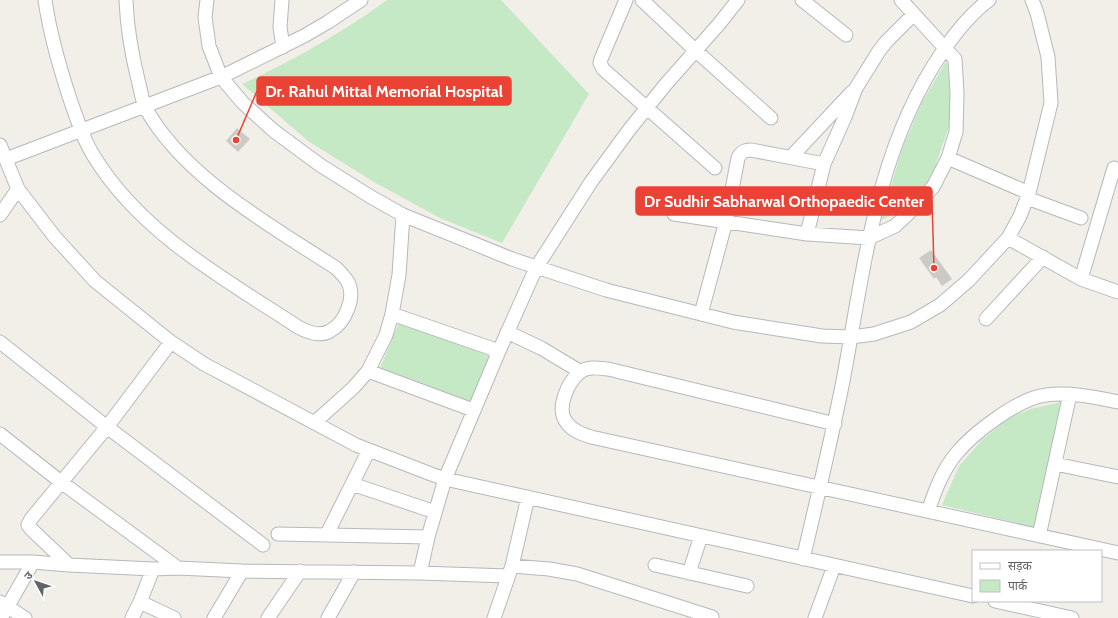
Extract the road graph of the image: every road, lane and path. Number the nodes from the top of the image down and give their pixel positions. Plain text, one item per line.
1 (45, 0) edge
2 (126, 0) edge
3 (207, 0) edge
4 (282, 0) edge
5 (361, 0) edge
6 (626, 0) edge
7 (642, 0) edge
8 (738, 0) edge
9 (802, 0) edge
10 (901, 0) edge
11 (989, 0) edge
12 (1032, 0) edge
13 (914, 14) junction
14 (846, 35) dead end
15 (283, 47) junction
16 (945, 48) junction
17 (695, 50) junction
18 (221, 77) junction
19 (856, 88) junction
20 (145, 106) junction
21 (647, 108) junction
22 (771, 118) dead end
23 (81, 131) junction
24 (0, 145) edge
25 (791, 158) junction
26 (948, 158) junction
27 (6, 159) junction
28 (824, 164) junction
29 (715, 168) dead end
30 (1114, 168) dead end
31 (18, 189) junction
32 (1028, 195) junction
33 (674, 214) dead end
34 (0, 215) edge
35 (403, 215) junction
36 (1081, 218) dead end
37 (726, 221) junction
38 (807, 234) junction
39 (869, 238) junction
40 (1008, 238) junction
41 (1043, 257) junction
42 (536, 268) junction
43 (1081, 279) junction
44 (1118, 292) edge
45 (392, 314) junction
46 (702, 314) junction
47 (986, 319) dead end
48 (507, 332) junction
49 (851, 337) junction
50 (0, 342) edge
51 (171, 342) junction
52 (499, 351) junction
53 (368, 371) junction
54 (581, 372) junction
55 (1070, 394) junction
56 (1118, 402) edge
57 (473, 410) junction
58 (314, 424) junction
59 (835, 424) junction
60 (107, 427) junction
61 (0, 434) edge
62 (369, 450) junction
63 (1055, 464) junction
64 (1118, 477) edge
65 (445, 479) junction
66 (61, 482) junction
67 (352, 484) junction
68 (819, 489) junction
69 (528, 497) junction
70 (928, 511) junction
71 (435, 512) junction
72 (278, 534) dead end
73 (327, 534) junction
74 (701, 536) junction
75 (1039, 536) junction
76 (428, 537) junction
77 (263, 545) dead end
78 (0, 552) edge
79 (1118, 553) edge
80 (803, 559) junction
81 (6, 562) edge
82 (33, 562) junction
83 (69, 565) junction
84 (655, 565) dead end
85 (834, 566) junction
86 (178, 568) junction
87 (153, 569) junction
88 (242, 571) junction
89 (300, 571) junction
90 (510, 571) junction
91 (354, 572) junction
92 (689, 572) junction
93 (420, 573) junction
94 (747, 586) dead end
95 (972, 596) edge
96 (140, 602) junction
97 (1000, 602) edge
98 (2, 609) edge
99 (712, 617) dead end
100 (25, 618) edge
101 (132, 618) edge
102 (174, 618) edge
103 (214, 618) edge
104 (268, 618) edge
105 (328, 618) edge
106 (494, 618) edge
107 (815, 618) edge
108 (1072, 618) edge

1 - 23 street
2 - 20 street
3 - 18 street
4 - 15 street
5 - 15 street
6 - 21 street
7 - 17 street
8 - 17 street
9 - 14 street
10 - 13 street
11 - 16 street
12 - 32 street
13 - 16 street
13 - 19 street
15 - 18 street
16 - 26 street
16 - 39 street
17 - 21 street
17 - 22 street
18 - 20 street
18 - 35 street
19 - 25 street
19 - 28 street
20 - 23 street
20 - 23 street
21 - 29 street
21 - 42 street
23 - 27 street
24 - 27 street
25 - 28 street
25 - 37 street
26 - 32 street
26 - 39 street
27 - 31 street
28 - 38 street
30 - 43 street
31 - 34 street
31 - 51 street
32 - 36 street
32 - 40 street
33 - 37 street
35 - 42 street
35 - 45 street
37 - 38 street
37 - 46 street
38 - 39 street
39 - 49 street
40 - 41 street
40 - 49 street
41 - 43 street
41 - 47 street
42 - 46 street
42 - 48 street
43 - 44 street
45 - 52 street
45 - 53 street
46 - 49 street
48 - 52 street
48 - 54 street
49 - 59 street
50 - 60 street
51 - 58 street
51 - 60 street
52 - 57 street
53 - 57 street
53 - 58 street
54 - 59 street
54 - 68 street
55 - 56 street
55 - 63 street
55 - 70 street
57 - 65 street
58 - 62 street
59 - 68 street
60 - 66 street
60 - 77 street
61 - 66 street
62 - 65 street
62 - 67 street
63 - 64 street
63 - 75 street
65 - 69 street
65 - 71 street
66 - 83 street
66 - 86 street
67 - 71 street
67 - 73 street
68 - 70 street
68 - 80 street
69 - 74 street
69 - 90 street
70 - 75 street
71 - 76 street
72 - 73 street
73 - 76 street
74 - 80 street
74 - 92 street
75 - 79 street
76 - 93 street
78 - 81 street
80 - 85 street
81 - 82 street
82 - 83 street
82 - 98 street
83 - 87 street
84 - 92 street
85 - 95 street
85 - 107 street
86 - 87 street
86 - 88 street
87 - 96 street
88 - 89 street
88 - 103 street
89 - 91 street
89 - 104 street
90 - 93 street
90 - 99 street
90 - 106 street
91 - 93 street
91 - 105 street
92 - 94 street
96 - 101 street
96 - 102 street
97 - 108 street
98 - 100 street

